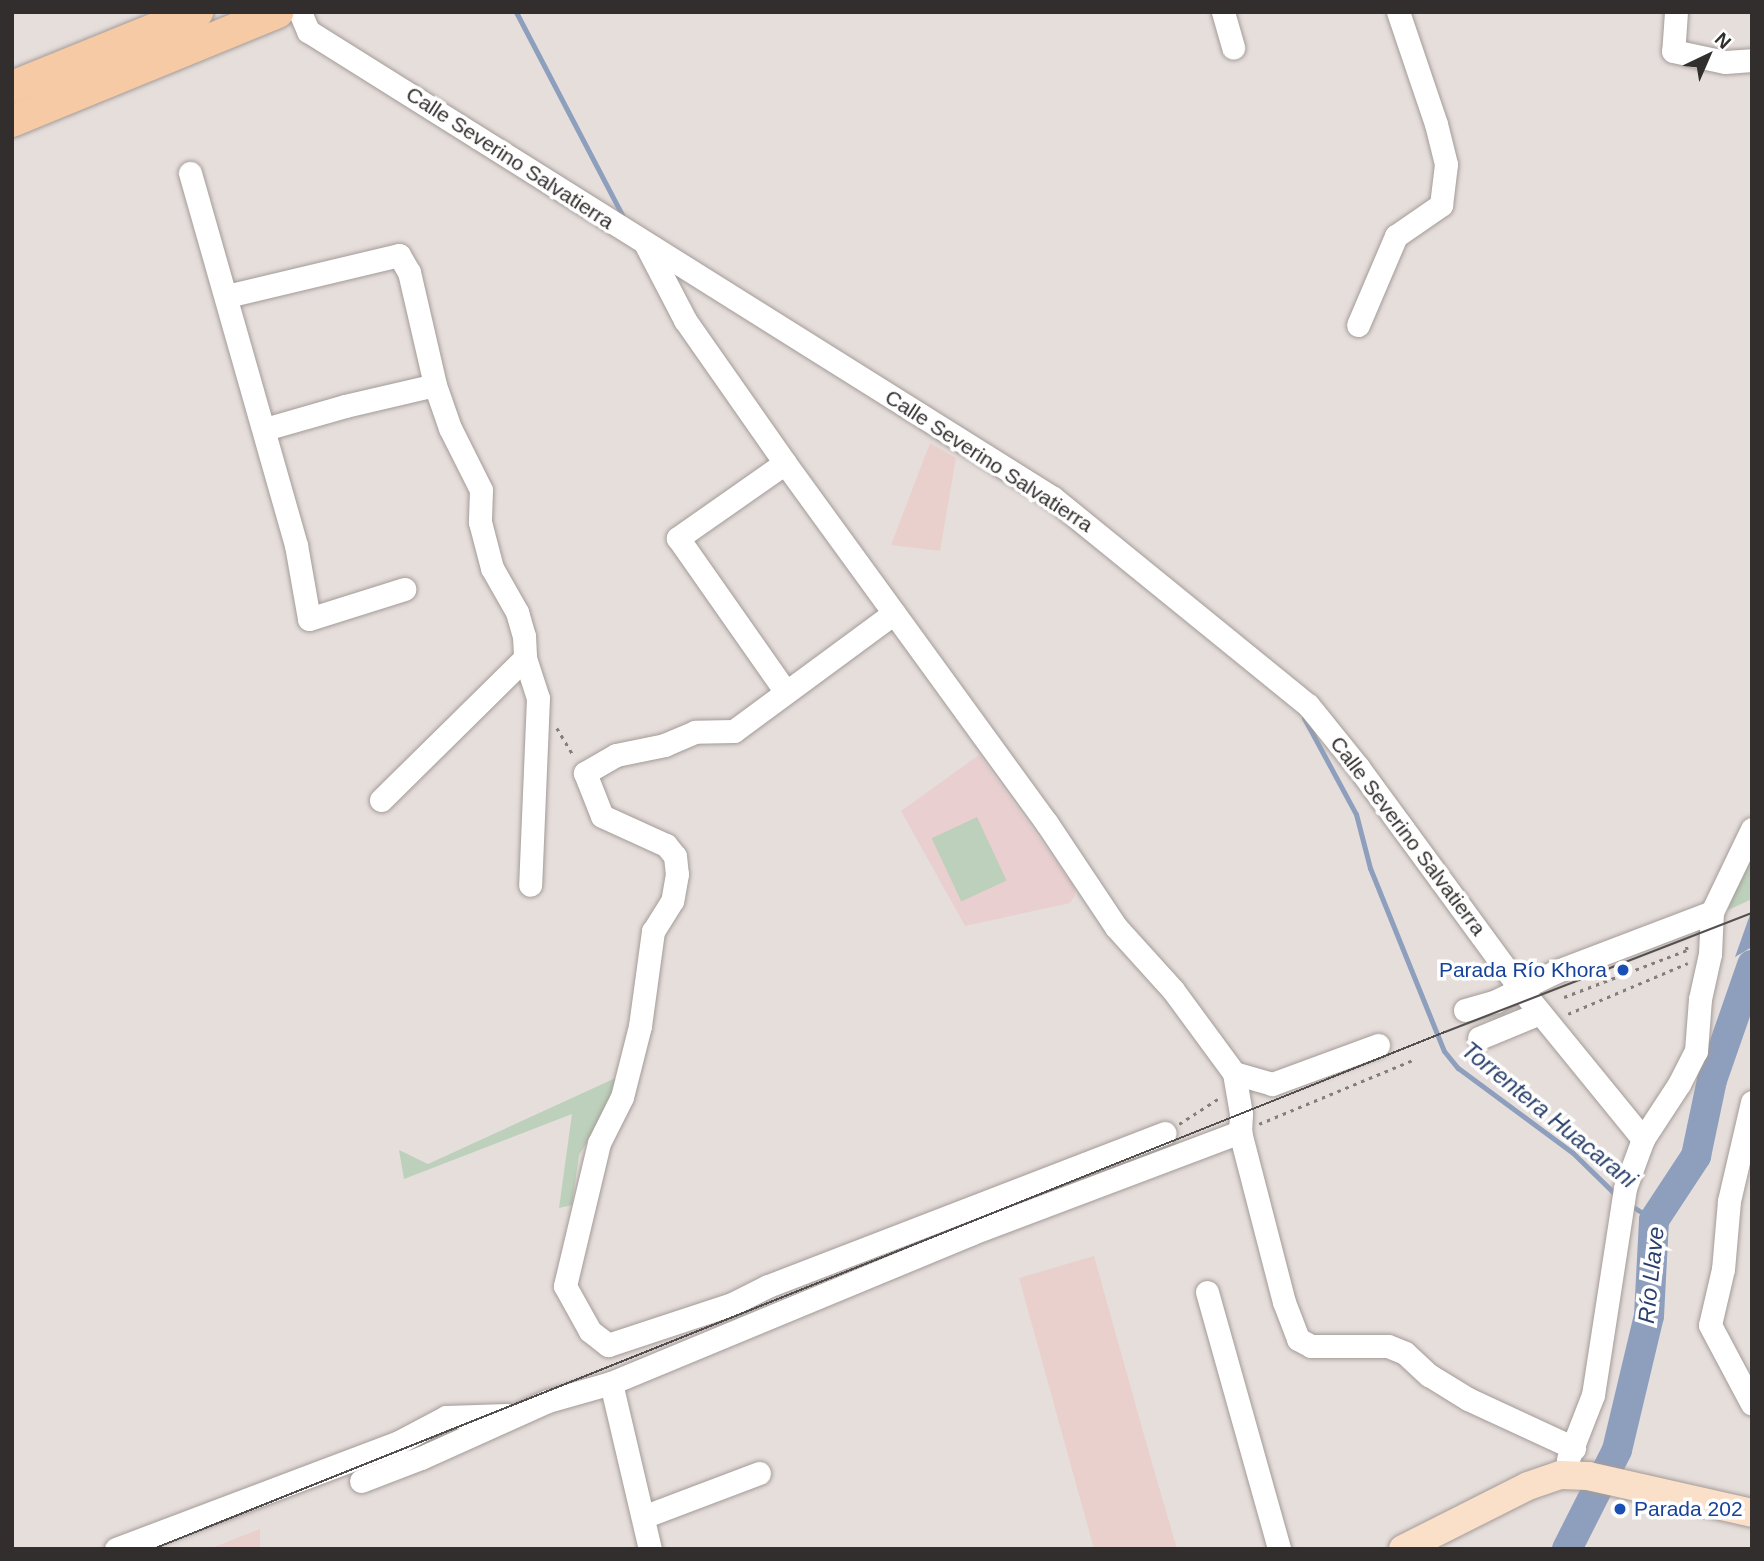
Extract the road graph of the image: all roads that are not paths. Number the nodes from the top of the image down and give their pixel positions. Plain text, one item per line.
1 (197, 12) edge
2 (278, 12) edge
3 (300, 12) edge
4 (1223, 12) edge
5 (1398, 12) edge
6 (1676, 12) edge
7 (1233, 48) dead end
8 (1752, 60) edge
9 (12, 87) edge
10 (12, 121) edge
11 (191, 173) dead end
12 (646, 245) junction
13 (227, 296) junction
14 (1358, 325) dead end
15 (435, 385) junction
16 (265, 429) junction
17 (785, 463) junction
18 (404, 589) dead end
19 (894, 613) junction
20 (525, 658) junction
21 (786, 692) junction
22 (381, 800) dead end
23 (1752, 829) edge
24 (530, 884) dead end
25 (1712, 912) junction
26 (1520, 988) junction
27 (1465, 1010) dead end
28 (1544, 1018) junction
29 (1479, 1038) dead end
30 (1378, 1045) dead end
31 (1234, 1073) junction
32 (1752, 1102) edge
33 (1240, 1132) junction
34 (1164, 1133) road end
35 (1643, 1139) junction
36 (1207, 1292) dead end
37 (651, 1330) junction
38 (660, 1362) junction
39 (611, 1383) junction
40 (1752, 1404) edge
41 (517, 1415) junction
42 (1574, 1448) junction
43 (759, 1473) dead end
44 (1560, 1475) junction
45 (361, 1481) dead end
46 (1752, 1513) edge
47 (643, 1517) junction
48 (116, 1549) edge
49 (650, 1549) edge
50 (1279, 1549) edge
51 (1403, 1549) edge

1 - 9 highway
2 - 10 highway
3 - 12 street, Calle Severino Salvatierra
4 - 7 street
5 - 14 street
6 - 8 street
11 - 13 street
12 - 17 street
12 - 26 street, Calle Severino Salvatierra
13 - 15 street
13 - 16 street
15 - 16 street
15 - 20 street
16 - 18 street
17 - 19 street
17 - 21 street
19 - 21 street
19 - 31 street
20 - 22 street
20 - 24 street
21 - 37 street
23 - 25 street
25 - 26 street
25 - 35 street
26 - 27 street
26 - 28 street, Calle Severino Salvatierra
28 - 29 street
28 - 35 street, Calle Severino Salvatierra
30 - 31 street
31 - 33 street
32 - 40 street
33 - 38 street
33 - 42 street
34 - 37 street
35 - 42 street
36 - 50 street
37 - 38 street
38 - 39 street
39 - 41 street
39 - 47 street
41 - 45 street
41 - 48 street
42 - 44 street
43 - 47 street
44 - 46 main road
44 - 51 main road
47 - 49 street

